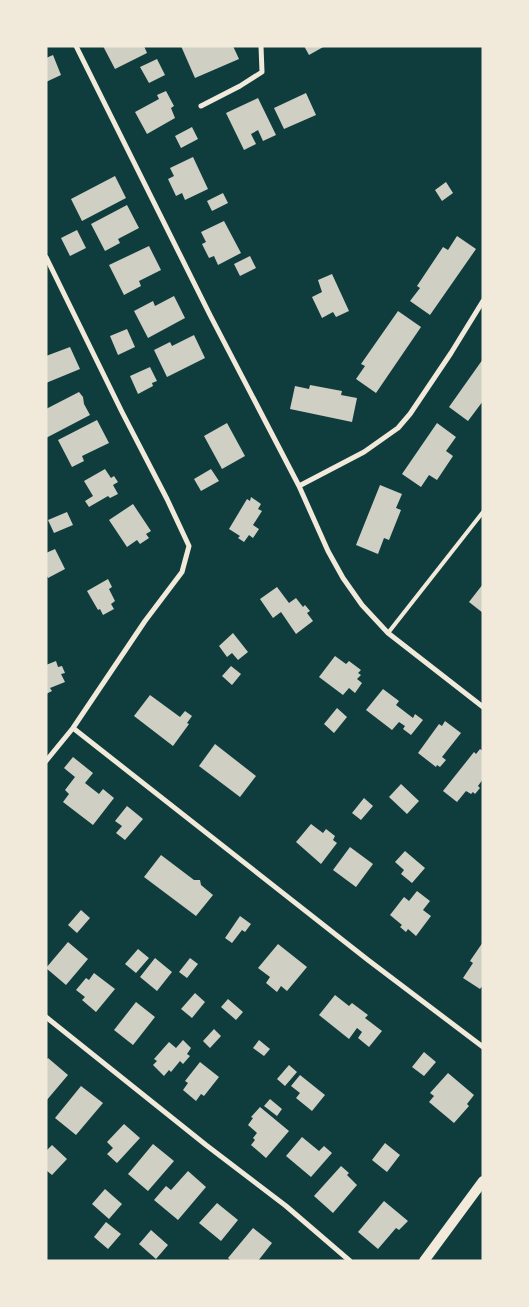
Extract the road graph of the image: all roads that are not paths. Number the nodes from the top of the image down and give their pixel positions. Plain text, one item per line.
1 (76, 46) edge
2 (261, 46) edge
3 (201, 106) dead end
4 (46, 257) edge
5 (483, 301) edge
6 (299, 486) junction
7 (483, 512) edge
8 (388, 633) junction
9 (483, 707) edge
10 (73, 728) junction
11 (46, 761) edge
12 (46, 1017) edge
13 (483, 1047) edge
14 (483, 1181) edge
15 (350, 1261) edge
16 (424, 1261) edge

1 - 6 street
2 - 3 street
4 - 10 street
5 - 6 street
6 - 8 street
7 - 8 lane
8 - 9 street
10 - 11 street
10 - 13 street
12 - 15 street
14 - 16 main road

